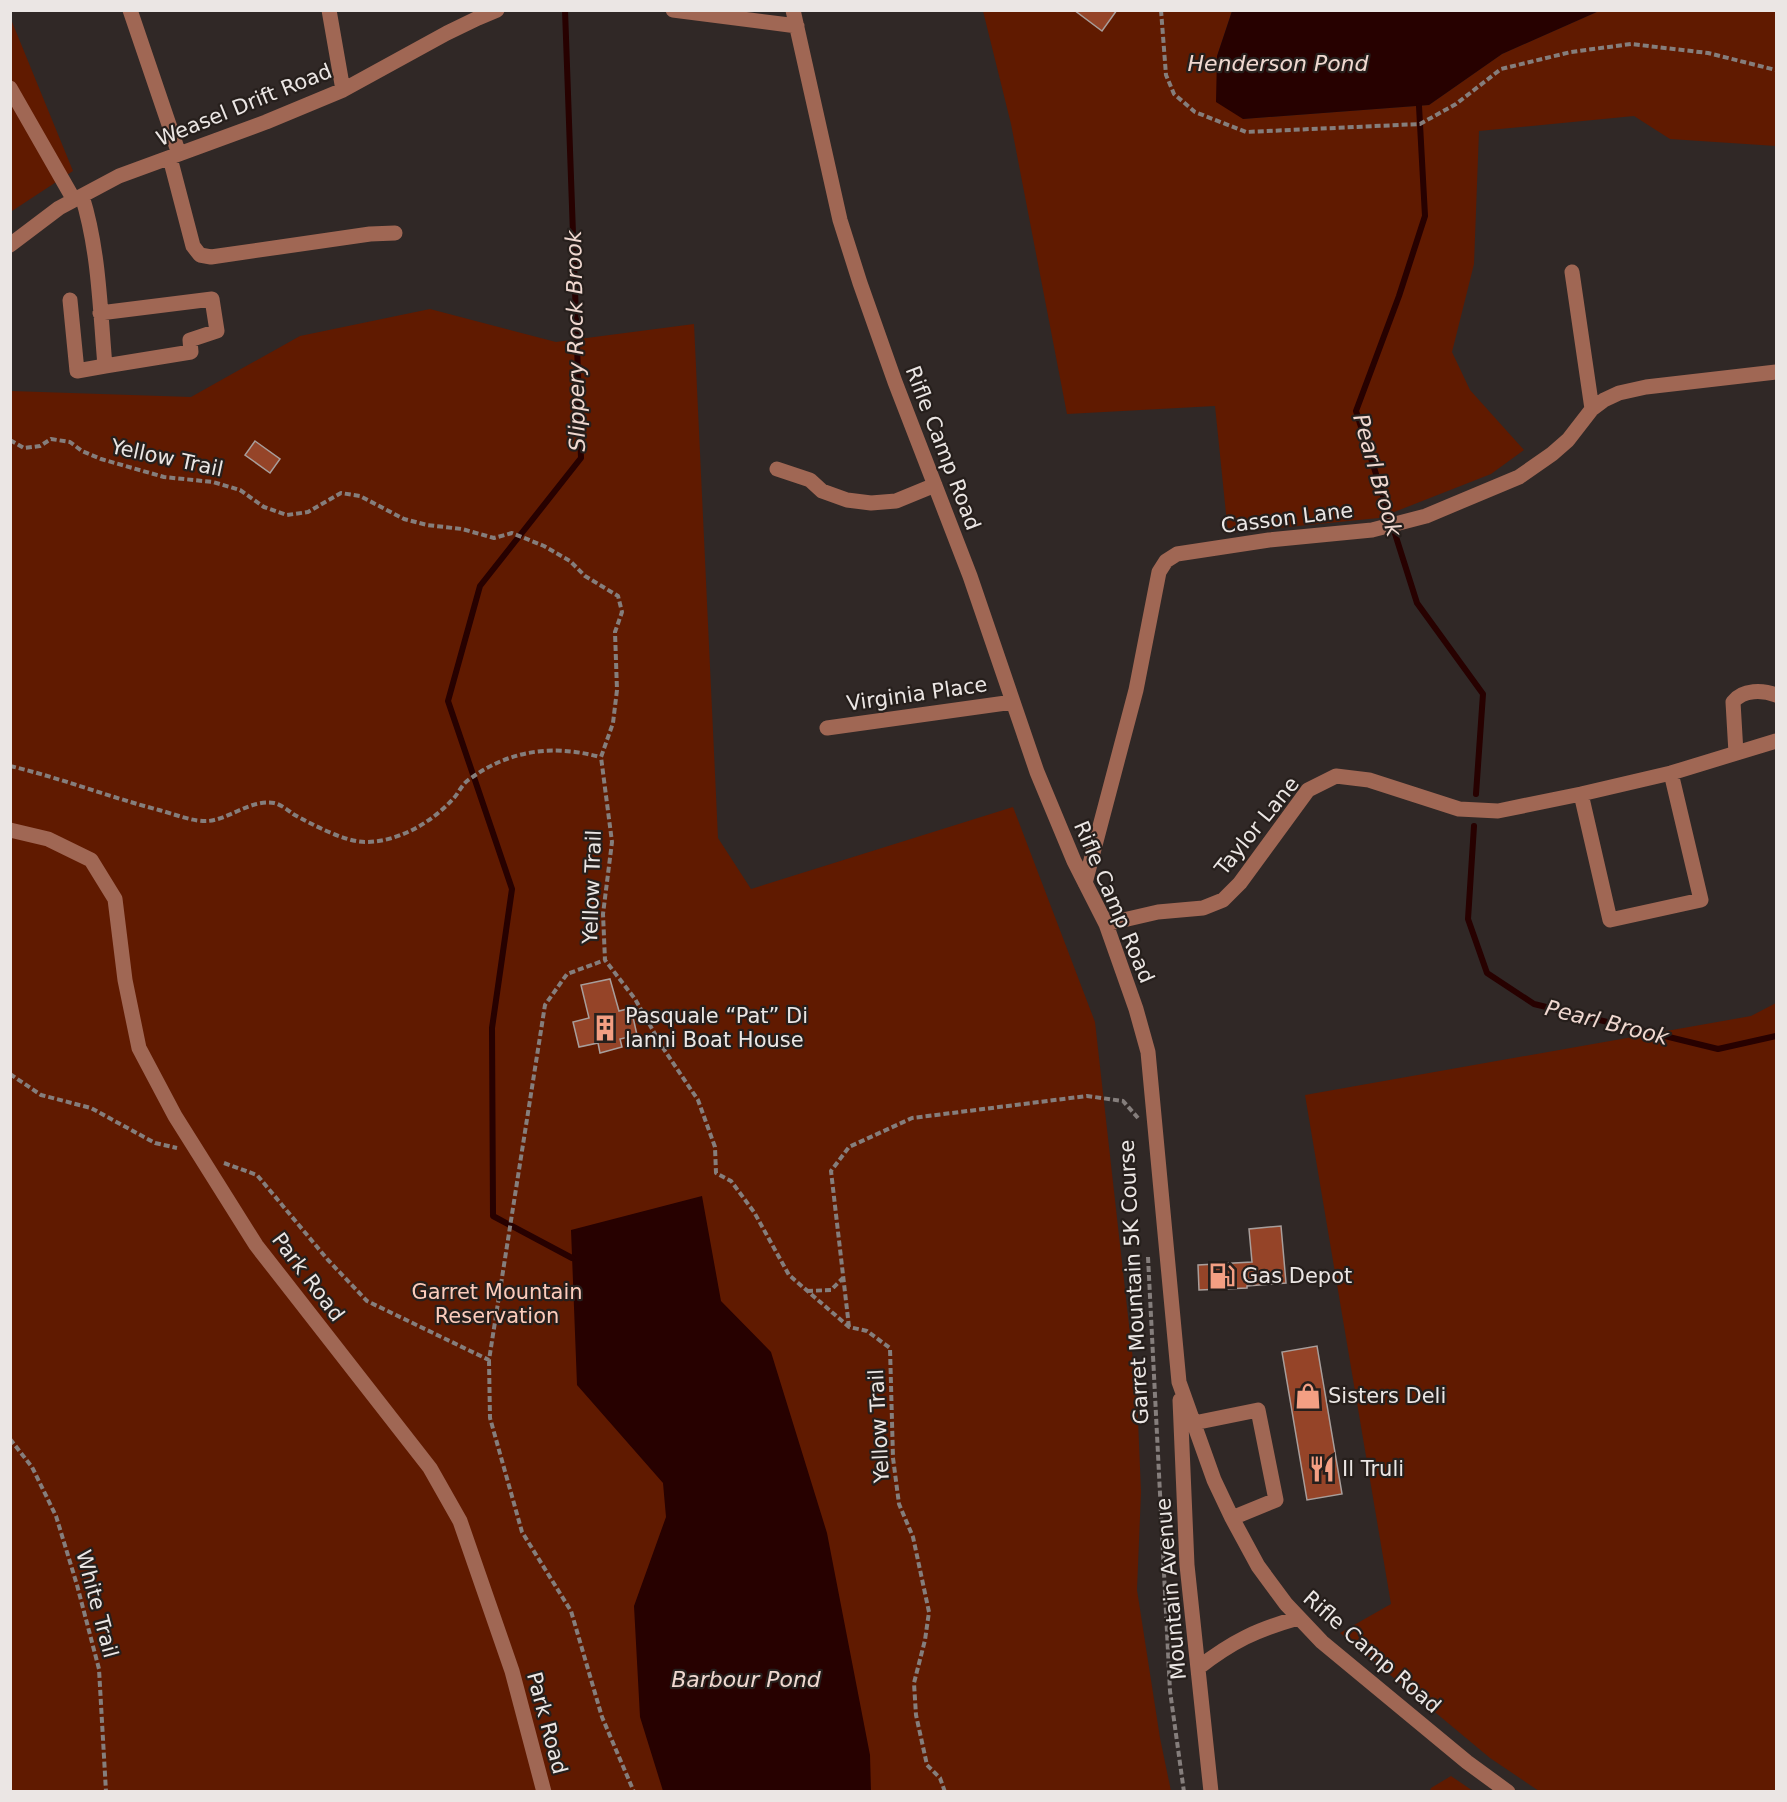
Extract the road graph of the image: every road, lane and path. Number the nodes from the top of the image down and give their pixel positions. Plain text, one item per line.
1 (130, 10) edge
2 (329, 10) edge
3 (497, 10) edge
4 (673, 10) edge
5 (794, 10) edge
6 (1161, 10) edge
7 (797, 26) junction
8 (1776, 70) edge
9 (10, 88) edge
10 (344, 90) junction
11 (174, 156) junction
12 (78, 198) junction
13 (395, 233) dead end
14 (10, 245) edge
15 (1572, 272) dead end
16 (70, 300) dead end
17 (100, 313) junction
18 (105, 366) junction
19 (1776, 372) edge
20 (1592, 409) junction
21 (10, 440) edge
22 (777, 469) dead end
23 (935, 485) junction
24 (1776, 695) edge
25 (1013, 702) junction
26 (827, 728) dead end
27 (1776, 741) edge
28 (1736, 753) junction
29 (601, 757) junction
30 (10, 766) edge
31 (1671, 773) junction
32 (1581, 794) junction
33 (10, 830) edge
34 (1085, 883) junction
35 (1106, 924) junction
36 (605, 960) junction
37 (10, 1074) edge
38 (1140, 1121) dead end
39 (197, 1153) junction
40 (1148, 1247) dead end
41 (844, 1278) junction
42 (807, 1291) junction
43 (849, 1327) junction
44 (489, 1360) junction
45 (1179, 1382) junction
46 (1194, 1423) junction
47 (10, 1439) edge
48 (1232, 1518) junction
49 (1298, 1618) junction
50 (1198, 1668) junction
51 (106, 1791) edge
52 (544, 1791) edge
53 (634, 1791) edge
54 (945, 1791) edge
55 (1184, 1791) edge
56 (1211, 1791) edge
57 (1508, 1791) edge

1 - 11 street
2 - 10 street
3 - 10 street, Weasel Drift Road
4 - 7 street
5 - 7 street, Rifle Camp Road
6 - 8 path
7 - 23 street, Rifle Camp Road
9 - 12 street
10 - 11 street, Weasel Drift Road
11 - 12 street, Weasel Drift Road
11 - 13 street
12 - 14 street, Weasel Drift Road
12 - 17 street
15 - 20 street
16 - 18 street
17 - 18 street
17 - 18 street
19 - 20 street, Casson Lane
20 - 34 street, Casson Lane
21 - 29 path, Yellow Trail
22 - 23 street
23 - 25 street, Rifle Camp Road
24 - 28 street
25 - 26 street, Virginia Place
25 - 34 street, Rifle Camp Road
27 - 28 street, Taylor Lane
28 - 31 street, Taylor Lane
29 - 30 path
29 - 36 path, Yellow Trail
31 - 32 street, Taylor Lane
31 - 32 street
32 - 35 street, Taylor Lane
33 - 39 street, Park Road
34 - 35 street, Rifle Camp Road
35 - 45 street, Rifle Camp Road
36 - 42 path, Yellow Trail
36 - 44 path
37 - 39 path
38 - 41 path, Garret Mountain 5K Course
39 - 44 path
39 - 52 street, Park Road
40 - 55 path, Garret Mountain 5K Course
41 - 42 path
41 - 43 path, Garret Mountain 5K Course
42 - 43 path, Yellow Trail
43 - 54 path, Yellow Trail
44 - 53 path
45 - 46 street, Rifle Camp Road
45 - 50 street, Mountain Avenue
46 - 48 street, Rifle Camp Road
46 - 48 street
47 - 51 path, White Trail
48 - 49 street, Rifle Camp Road
49 - 50 street
49 - 57 street, Rifle Camp Road
50 - 56 street, Mountain Avenue

